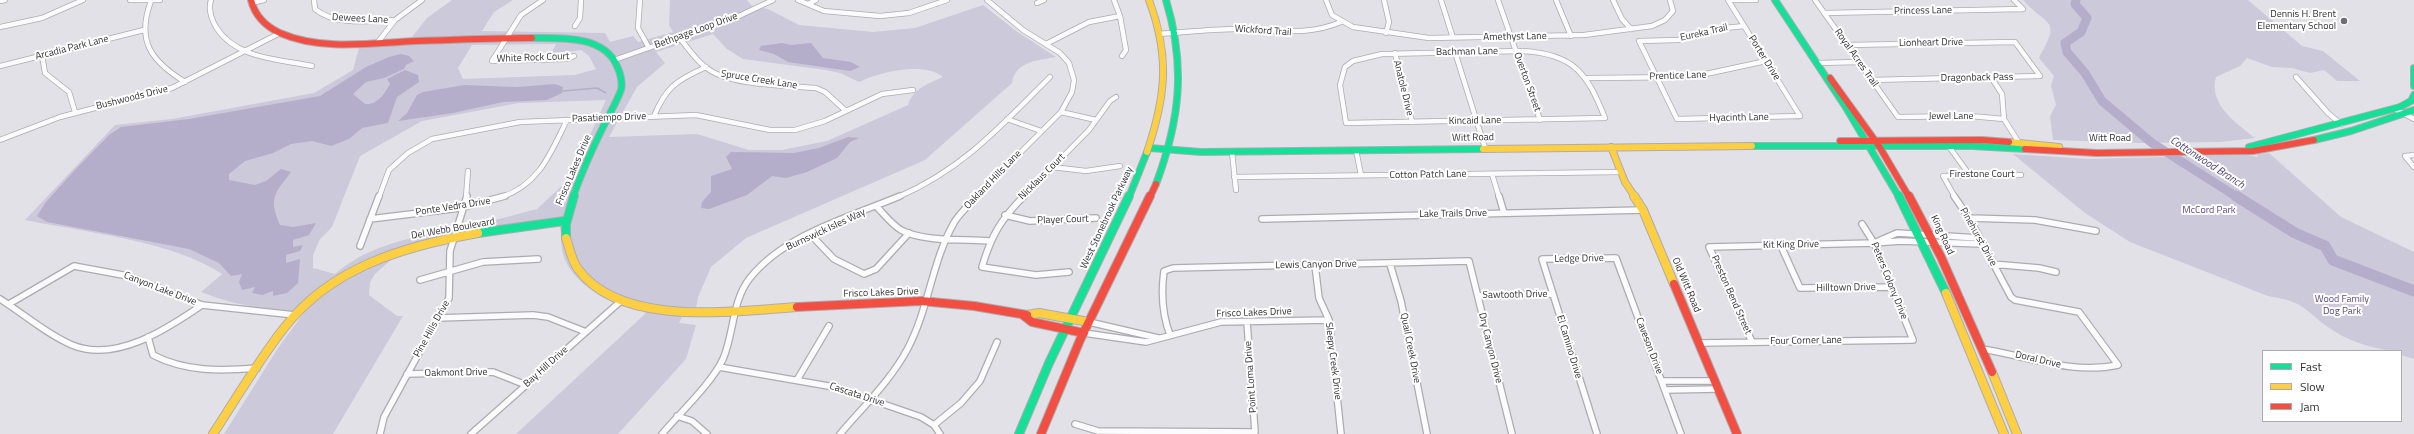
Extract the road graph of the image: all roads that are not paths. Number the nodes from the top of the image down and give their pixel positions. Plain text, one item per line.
1 (5, 0) edge
2 (82, 0) edge
3 (130, 0) edge
4 (160, 0) edge
5 (211, 0) edge
6 (264, 0) edge
7 (314, 0) edge
8 (422, 0) edge
9 (543, 0) edge
10 (581, 0) edge
11 (640, 0) edge
12 (774, 0) edge
13 (798, 0) edge
14 (816, 0) edge
15 (987, 0) edge
16 (1044, 0) edge
17 (1114, 0) edge
18 (1149, 0) edge
19 (1166, 0) edge
20 (1326, 0) edge
21 (1384, 0) edge
22 (1441, 0) edge
23 (1498, 0) edge
24 (1556, 0) edge
25 (1613, 0) edge
26 (1670, 0) edge
27 (1728, 0) edge
28 (1733, 0) edge
29 (1756, 0) edge
30 (1775, 0) edge
31 (1815, 0) edge
32 (2014, 0) edge
33 (0, 1) edge
34 (151, 1) junction
35 (943, 1) edge
36 (251, 2) edge
37 (1037, 3) dead end
38 (808, 4) junction
39 (1824, 13) junction
40 (1120, 16) junction
41 (395, 20) junction
42 (1341, 22) junction
43 (575, 26) dead end
44 (1744, 26) junction
45 (0, 27) edge
46 (1631, 29) junction
47 (144, 30) junction
48 (280, 33) junction
49 (1176, 33) junction
50 (1160, 34) junction
51 (1386, 34) junction
52 (1571, 36) junction
53 (679, 37) junction
54 (1512, 37) junction
55 (506, 38) junction
56 (1453, 38) junction
57 (378, 42) junction
58 (2015, 42) joint
59 (1046, 44) junction
60 (1847, 45) junction
61 (649, 48) junction
62 (244, 51) junction
63 (1515, 51) junction
64 (1455, 52) junction
65 (1395, 53) junction
66 (42, 55) junction
67 (574, 56) dead end
68 (1122, 56) dead end
69 (617, 59) junction
70 (1766, 61) junction
71 (1859, 62) junction
72 (1817, 63) junction
73 (0, 66) edge
74 (312, 66) dead end
75 (706, 67) junction
76 (2414, 68) edge
77 (2296, 76) dead end
78 (1656, 77) junction
79 (1991, 77) junction
80 (1050, 78) dead end
81 (1588, 78) junction
82 (1871, 80) junction
83 (186, 82) junction
84 (2414, 82) edge
85 (2414, 86) edge
86 (913, 90) dead end
87 (2414, 95) edge
88 (1116, 97) dead end
89 (2395, 108) junction
90 (2414, 110) edge
91 (846, 111) junction
92 (75, 112) junction
93 (1061, 112) junction
94 (2405, 114) junction
95 (654, 116) junction
96 (1800, 116) joint
97 (1898, 117) joint
98 (608, 118) junction
99 (1007, 119) junction
100 (2004, 119) junction
101 (2414, 119) edge
102 (567, 120) junction
103 (1096, 120) junction
104 (1540, 120) junction
105 (1476, 121) junction
106 (1412, 122) junction
107 (1346, 123) joint
108 (2342, 124) junction
109 (2352, 130) junction
110 (1041, 131) junction
111 (0, 140) edge
112 (2018, 142) junction
113 (1867, 143) junction
114 (1877, 143) junction
115 (1947, 143) junction
116 (1612, 147) junction
117 (1150, 148) junction
118 (1484, 148) junction
119 (2022, 149) junction
120 (1167, 150) junction
121 (1356, 150) junction
122 (2203, 150) junction
123 (2088, 151) junction
124 (1232, 152) junction
125 (2414, 155) edge
126 (1120, 166) dead end
127 (1052, 167) junction
128 (2414, 167) edge
129 (468, 170) dead end
130 (1621, 172) junction
131 (1492, 174) junction
132 (1968, 174) junction
133 (2021, 174) dead end
134 (1360, 175) junction
135 (1943, 176) joint
136 (1234, 177) junction
137 (1236, 190) dead end
138 (876, 206) junction
139 (463, 207) junction
140 (1643, 210) junction
141 (1504, 213) junction
142 (1005, 215) junction
143 (1096, 218) dead end
144 (1969, 218) junction
145 (370, 219) junction
146 (1262, 219) dead end
147 (564, 221) junction
148 (1862, 224) dead end
149 (2096, 231) dead end
150 (909, 233) junction
151 (811, 235) junction
152 (454, 237) junction
153 (947, 237) junction
154 (1922, 238) junction
155 (1979, 238) junction
156 (1932, 239) junction
157 (990, 241) junction
158 (1874, 243) junction
159 (1982, 244) junction
160 (360, 246) dead end
161 (1781, 246) junction
162 (1709, 247) joint
163 (1616, 258) joint
164 (538, 259) dead end
165 (1542, 259) joint
166 (1469, 261) joint
167 (1390, 264) junction
168 (1992, 264) junction
169 (1315, 265) junction
170 (450, 271) junction
171 (1068, 272) dead end
172 (2056, 272) dead end
173 (420, 280) dead end
174 (1891, 287) junction
175 (1553, 294) junction
176 (1478, 296) junction
177 (0, 299) edge
178 (622, 300) junction
179 (926, 301) junction
180 (9, 304) junction
181 (202, 305) junction
182 (738, 310) junction
183 (295, 315) junction
184 (1023, 315) junction
185 (438, 318) junction
186 (1070, 318) junction
187 (1328, 320) junction
188 (1089, 322) junction
189 (1247, 322) junction
190 (829, 326) dead end
191 (1064, 329) junction
192 (586, 332) junction
193 (1084, 333) junction
194 (1170, 335) junction
195 (148, 337) junction
196 (1158, 338) junction
197 (1913, 340) joint
198 (997, 342) dead end
199 (1752, 342) junction
200 (1698, 343) junction
201 (1969, 348) junction
202 (1982, 349) junction
203 (2118, 364) joint
204 (719, 367) junction
205 (258, 368) junction
206 (407, 374) junction
207 (797, 380) junction
208 (1662, 381) junction
209 (1714, 381) junction
210 (526, 385) junction
211 (1718, 389) junction
212 (1665, 390) junction
213 (869, 399) junction
214 (678, 416) junction
215 (1075, 424) dead end
216 (934, 425) junction
217 (1181, 433) edge
218 (213, 434) edge
219 (380, 434) edge
220 (471, 434) edge
221 (662, 434) edge
222 (707, 434) edge
223 (840, 434) edge
224 (940, 434) edge
225 (1019, 434) edge
226 (1041, 434) edge
227 (1341, 434) edge
228 (1427, 434) edge
229 (1512, 434) edge
230 (1597, 434) edge
231 (1681, 434) edge
232 (1737, 434) edge
233 (2004, 434) edge
234 (2017, 434) edge

1 - 33 street
2 - 45 street
3 - 34 street
4 - 34 street
5 - 62 street
6 - 36 street
7 - 41 street, Dewees Lane
8 - 41 street
9 - 55 street
10 - 43 street
11 - 61 street
12 - 53 street, Bethpage Loop Drive
13 - 38 street
14 - 38 street
15 - 59 street, Oakland Hills Lane
16 - 37 street
17 - 40 street
18 - 50 street, West Stonebrook Parkway
19 - 49 street
20 - 42 street
21 - 51 street
22 - 56 street
23 - 54 street, Overton Street
24 - 52 street
25 - 46 street
26 - 46 street, Amethyst Lane
27 - 44 street, Porter Drive
28 - 29 street
30 - 72 street, King Road
31 - 39 street, Royal Acres Trail
32 - 39 street, Princess Lane
34 - 47 street
35 - 38 street
36 - 48 street
39 - 60 street, Royal Acres Trail
40 - 59 street
40 - 68 street
41 - 57 street
42 - 49 street, Wickford Trail
42 - 51 street, Amethyst Lane
44 - 70 street, Porter Drive
44 - 78 street, Eureka Trail
46 - 52 street, Amethyst Lane
47 - 66 street, Arcadia Park Lane
47 - 83 street
48 - 57 street
48 - 62 street, Bushwoods Drive
49 - 50 street, Wickford Trail
49 - 120 street
50 - 117 street, West Stonebrook Parkway
51 - 56 street, Amethyst Lane
52 - 54 street, Amethyst Lane
53 - 61 street, Bethpage Loop Drive
53 - 75 street, Spruce Creek Lane
54 - 56 street, Amethyst Lane
54 - 63 street, Overton Street
55 - 57 street
55 - 67 street, White Rock Court
55 - 69 street
58 - 60 street, Lionheart Drive
58 - 79 street, Dragonback Pass
59 - 93 street, Oakland Hills Lane
60 - 71 street, Royal Acres Trail
61 - 69 street, Bethpage Loop Drive
62 - 74 street
62 - 83 street, Bushwoods Drive
63 - 64 street, Bachman Lane
63 - 81 street, Bachman Lane
63 - 104 street, Overton Street
64 - 65 street, Bachman Lane
64 - 105 street
65 - 106 street, Anatole Drive
65 - 107 street, Bachman Lane
66 - 73 street, Arcadia Park Lane
66 - 92 street
69 - 98 street, Frisco Lakes Drive
70 - 78 street, Prentice Lane
70 - 96 street, Porter Drive
71 - 72 street
71 - 82 street, Royal Acres Trail
72 - 113 street, King Road
72 - 114 street, King Road
75 - 91 street, Spruce Creek Lane
75 - 95 street
76 - 84 street
77 - 108 street
78 - 81 street, Prentice Lane
78 - 96 street, Hyacinth Lane
79 - 82 street, Dragonback Pass
79 - 100 street
80 - 99 street, Burnswick Isles Way
81 - 104 street, Kincaid Lane
82 - 97 street, Royal Acres Trail
83 - 92 street, Bushwoods Drive
84 - 85 street
86 - 91 street, Pasatiempo Drive
87 - 89 street, Witt Road
88 - 103 street, Nicklaus Court
89 - 94 street
89 - 108 street, Witt Road
90 - 94 street, Witt Road
91 - 95 street, Pasatiempo Drive
92 - 111 street, Bushwoods Drive
93 - 103 street
93 - 110 street, Oakland Hills Lane
94 - 101 street
94 - 109 street, Witt Road
95 - 98 street, Pasatiempo Drive
97 - 100 street, Jewel Lane
98 - 102 street, Pasatiempo Drive
98 - 147 street, Frisco Lakes Drive
99 - 110 street
99 - 138 street, Burnswick Isles Way
100 - 112 street
102 - 139 street, Ponte Vedra Drive
102 - 145 street, Pasatiempo Drive
103 - 127 street, Nicklaus Court
104 - 105 street, Kincaid Lane
105 - 106 street, Kincaid Lane
105 - 118 street
106 - 107 street, Kincaid Lane
108 - 109 street
108 - 122 street, Witt Road
109 - 122 street, Witt Road
110 - 153 street, Oakland Hills Lane
112 - 115 street, Witt Road
112 - 119 street
112 - 123 street, Witt Road
113 - 114 street, Witt Road
113 - 116 street, Witt Road
113 - 154 street, King Road
114 - 115 street, Witt Road
114 - 156 street, King Road
115 - 119 street, Witt Road
115 - 132 street
116 - 118 street, Witt Road
116 - 130 street, Old Witt Road
117 - 120 street, Witt Road
117 - 186 street, West Stonebrook Parkway
118 - 121 street, Witt Road
119 - 123 street, Witt Road
120 - 124 street, Witt Road
120 - 188 street
121 - 124 street, Witt Road
121 - 134 street
122 - 123 street, Witt Road
124 - 136 street
125 - 128 street
126 - 127 street
127 - 142 street, Nicklaus Court
129 - 139 street, Pine Hills Drive
130 - 131 street, Cotton Patch Lane
130 - 140 street, Old Witt Road
131 - 134 street, Cotton Patch Lane
131 - 141 street
132 - 133 street, Firestone Court
132 - 135 street, Firestone Court
134 - 136 street, Cotton Patch Lane
135 - 144 street, Pinehurst Drive
136 - 137 street
138 - 150 street
138 - 151 street, Burnswick Isles Way
139 - 145 street, Ponte Vedra Drive
139 - 152 street, Pine Hills Drive
140 - 141 street, Lake Trails Drive
140 - 200 street, Old Witt Road
141 - 146 street, Lake Trails Drive
142 - 143 street, Player Court
142 - 157 street, Nicklaus Court
144 - 149 street
144 - 155 street, Pinehurst Drive
145 - 160 street, Pasatiempo Drive
147 - 152 street, Del Webb Boulevard
147 - 178 street, Frisco Lakes Drive
148 - 158 street, Peters Colony Drive
150 - 151 street
150 - 153 street
151 - 182 street, Burnswick Isles Way
152 - 170 street, Pine Hills Drive
152 - 183 street, Del Webb Boulevard
153 - 157 street
153 - 179 street, Oakland Hills Lane
154 - 156 street, Kit King Drive
154 - 158 street, Kit King Drive
154 - 201 street, King Road
155 - 156 street
155 - 159 street, Pinehurst Drive
156 - 159 street
156 - 202 street, King Road
157 - 171 street, Nicklaus Court
158 - 161 street, Kit King Drive
158 - 174 street, Peters Colony Drive
159 - 168 street, Pinehurst Drive
161 - 162 street, Kit King Drive
161 - 174 street, Hilltown Drive
162 - 199 street, Preston Bend Street
163 - 165 street, Ledge Drive
163 - 208 street, Caveson Drive
164 - 170 street
165 - 175 street, El Camino Drive
166 - 167 street, Lewis Canyon Drive
166 - 176 street, Dry Canyon Drive
167 - 169 street, Lewis Canyon Drive
167 - 228 street, Quail Creek Drive
168 - 172 street
168 - 203 street, Pinehurst Drive
169 - 187 street, Sleepy Creek Drive
169 - 194 street, Lewis Canyon Drive
170 - 173 street
170 - 185 street, Pine Hills Drive
174 - 197 street, Peters Colony Drive
175 - 176 street, Sawtooth Drive
175 - 230 street, El Camino Drive
176 - 229 street, Dry Canyon Drive
177 - 180 street
178 - 182 street, Frisco Lakes Drive
178 - 192 street, Bay Hill Drive
179 - 182 street, Frisco Lakes Drive
179 - 184 street, Frisco Lakes Drive
179 - 213 street, Oakland Hills Lane
180 - 181 street, Canyon Lake Drive
180 - 195 street
181 - 183 street, Canyon Lake Drive
181 - 195 street
182 - 204 street, Burnswick Isles Way
183 - 205 street, Del Webb Boulevard
184 - 186 street, Frisco Lakes Drive
184 - 191 street, Frisco Lakes Drive
185 - 192 street
185 - 206 street, Pine Hills Drive
186 - 188 street, Frisco Lakes Drive
186 - 191 street, West Stonebrook Parkway
187 - 189 street, Frisco Lakes Drive
187 - 227 street, Sleepy Creek Drive
188 - 193 street
188 - 196 street, Frisco Lakes Drive
189 - 194 street, Frisco Lakes Drive
189 - 217 street, Point Loma Drive
190 - 207 street
191 - 193 street, Frisco Lakes Drive
191 - 225 street, West Stonebrook Parkway
192 - 210 street, Bay Hill Drive
193 - 196 street, Frisco Lakes Drive
193 - 226 street
194 - 196 street, Frisco Lakes Drive
195 - 205 street
197 - 199 street, Four Corner Lane
198 - 216 street
199 - 200 street, Four Corner Lane
200 - 209 street, Old Witt Road
201 - 202 street
201 - 233 street, King Road
202 - 203 street, Doral Drive
202 - 234 street, King Road
204 - 207 street, Cascata Drive
204 - 214 street, Burnswick Isles Way
205 - 218 street, Del Webb Boulevard
206 - 210 street, Oakmont Drive
206 - 219 street, Pine Hills Drive
207 - 213 street, Cascata Drive
208 - 209 street
208 - 212 street, Caveson Drive
209 - 211 street, Old Witt Road
210 - 220 street, Bay Hill Drive
211 - 212 street
211 - 232 street, Old Witt Road
212 - 231 street, Caveson Drive
213 - 216 street, Cascata Drive
213 - 223 street, Oakland Hills Lane
214 - 221 street, Burnswick Isles Way
214 - 222 street
215 - 217 street
216 - 224 street, Cascata Drive

